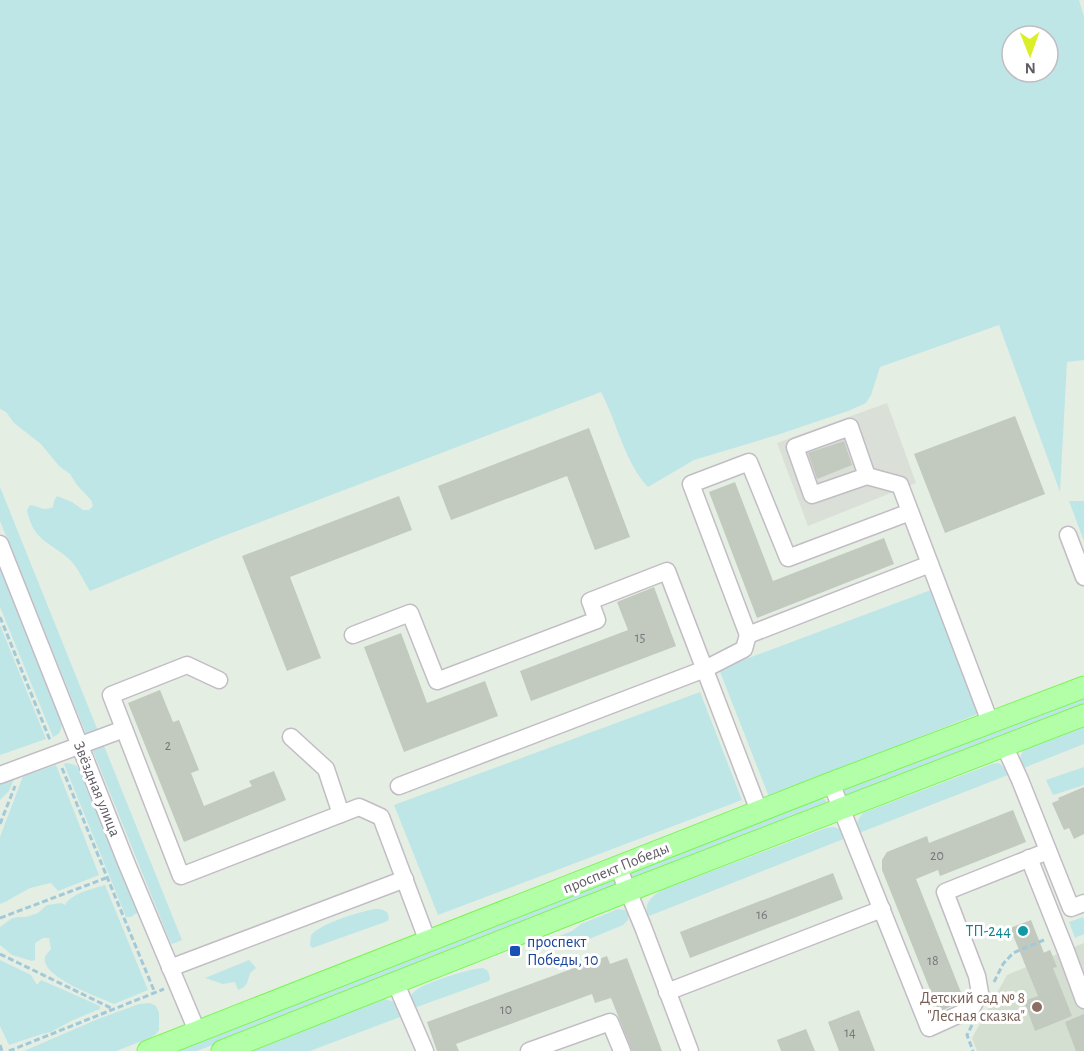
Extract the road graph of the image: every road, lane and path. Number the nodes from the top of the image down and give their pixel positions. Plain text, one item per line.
1 (867, 476) junction
2 (910, 512) junction
3 (1068, 535) dead end
4 (0, 544) edge
5 (930, 564) junction
6 (1084, 577) edge
7 (0, 617) edge
8 (353, 635) dead end
9 (748, 635) junction
10 (705, 669) junction
11 (219, 680) dead end
12 (1084, 687) edge
13 (1084, 715) edge
14 (990, 722) junction
15 (124, 729) junction
16 (291, 737) dead end
17 (1004, 745) junction
18 (80, 746) junction
19 (56, 755) junction
20 (22, 767) junction
21 (0, 775) edge
22 (831, 783) junction
23 (399, 786) dead end
24 (842, 808) junction
25 (759, 811) junction
26 (341, 814) junction
27 (0, 824) edge
28 (1048, 850) junction
29 (1029, 858) junction
30 (618, 867) junction
31 (106, 878) junction
32 (405, 879) junction
33 (628, 891) junction
34 (1084, 903) edge
35 (882, 909) junction
36 (0, 918) edge
37 (1059, 933) junction
38 (428, 942) junction
39 (0, 954) edge
40 (170, 968) junction
41 (177, 984) junction
42 (396, 984) junction
43 (993, 985) dead end
44 (667, 992) junction
45 (155, 993) junction
46 (1084, 1000) edge
47 (113, 1009) junction
48 (972, 1025) dead end
49 (197, 1031) junction
50 (0, 1045) edge
51 (2, 1051) edge
52 (9, 1051) edge
53 (148, 1051) edge
54 (222, 1051) edge
55 (425, 1051) edge
56 (529, 1051) edge
57 (622, 1051) edge
58 (690, 1051) edge
59 (973, 1051) edge

1 - 1 street
1 - 2 street
2 - 5 street
2 - 9 street
3 - 6 street
4 - 18 street, Звёздная улица
5 - 9 street
5 - 14 street
7 - 19 path
8 - 10 street
9 - 10 street
10 - 23 street
10 - 25 street
11 - 15 street
12 - 14 main road, проспект Победы
13 - 17 main road, проспект Победы
14 - 22 main road, проспект Победы
15 - 18 street
15 - 26 street
16 - 26 street
17 - 24 main road, проспект Победы
17 - 28 street
18 - 19 street
18 - 40 street, Звёздная улица
19 - 20 street
19 - 31 path
20 - 21 street
20 - 27 path
22 - 24 street
22 - 25 main road, проспект Победы
24 - 33 main road, проспект Победы
24 - 35 street
25 - 30 main road, проспект Победы
26 - 32 street
28 - 29 street
28 - 34 street
29 - 35 street
29 - 37 street
30 - 33 street
30 - 38 main road, проспект Победы
31 - 36 path
31 - 45 path
32 - 38 street
32 - 40 street
33 - 42 main road, проспект Победы
33 - 44 street
35 - 44 street
37 - 43 path
37 - 46 street
38 - 49 main road, проспект Победы
39 - 47 path
40 - 41 street, Звёздная улица
41 - 45 path
41 - 49 street, Звёздная улица
42 - 54 main road, проспект Победы
42 - 55 street
44 - 58 street
45 - 47 path
47 - 52 path
48 - 59 path
49 - 53 main road, проспект Победы
50 - 51 path
56 - 57 street

